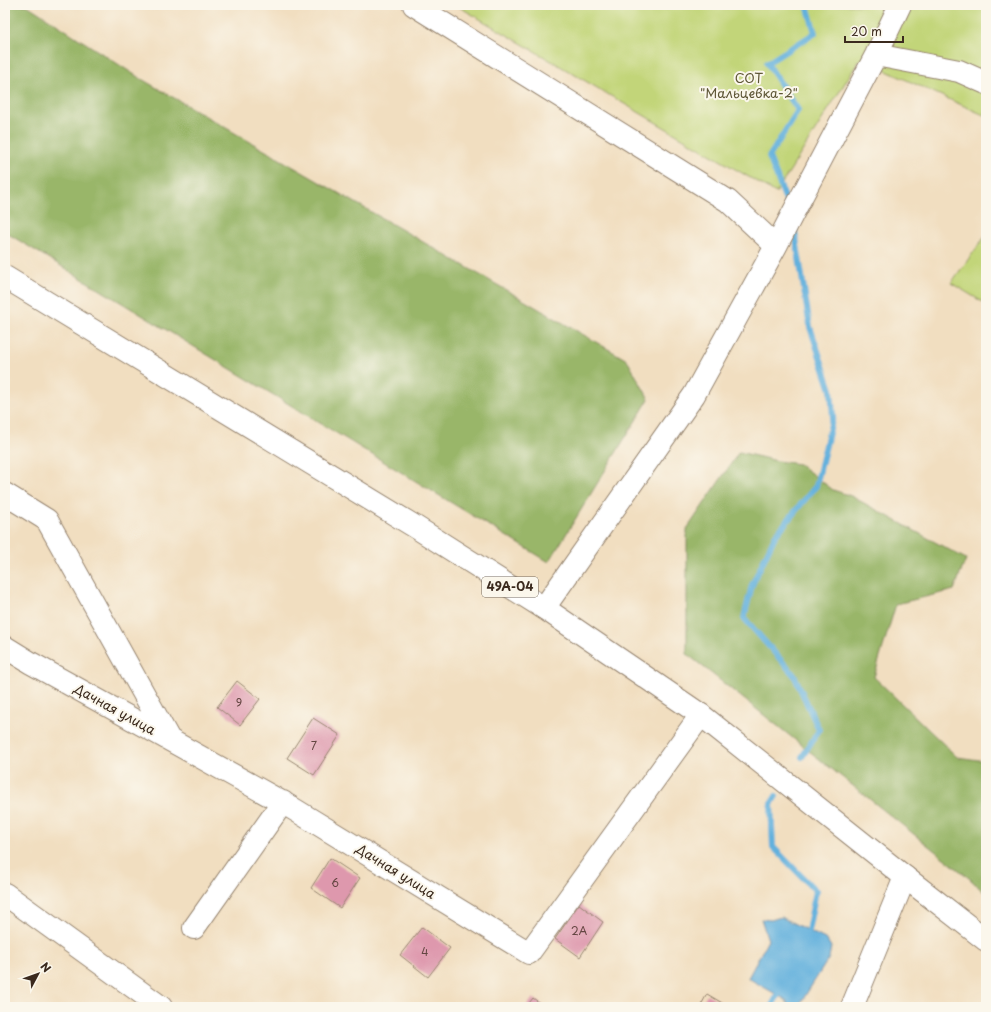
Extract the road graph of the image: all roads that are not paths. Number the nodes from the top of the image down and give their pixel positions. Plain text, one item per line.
1 (900, 5) edge
2 (427, 8) edge
3 (876, 55) junction
4 (986, 83) edge
5 (776, 246) junction
6 (5, 277) edge
7 (5, 494) edge
8 (544, 608) junction
9 (5, 647) edge
10 (701, 715) junction
11 (170, 739) junction
12 (283, 802) junction
13 (905, 877) junction
14 (5, 894) edge
15 (194, 928) dead end
16 (986, 940) edge
17 (161, 1007) edge
18 (852, 1007) edge

1 - 3 street
2 - 5 street
3 - 4 street
3 - 5 street
5 - 8 street
6 - 8 street, 49А-04
7 - 11 street
8 - 10 street, 49А-04
9 - 11 street, Дачная улица
10 - 12 street, Дачная улица
10 - 13 street, 49А-04
11 - 12 street, Дачная улица
12 - 15 street
13 - 16 street, 49А-04
13 - 18 street
14 - 17 street

